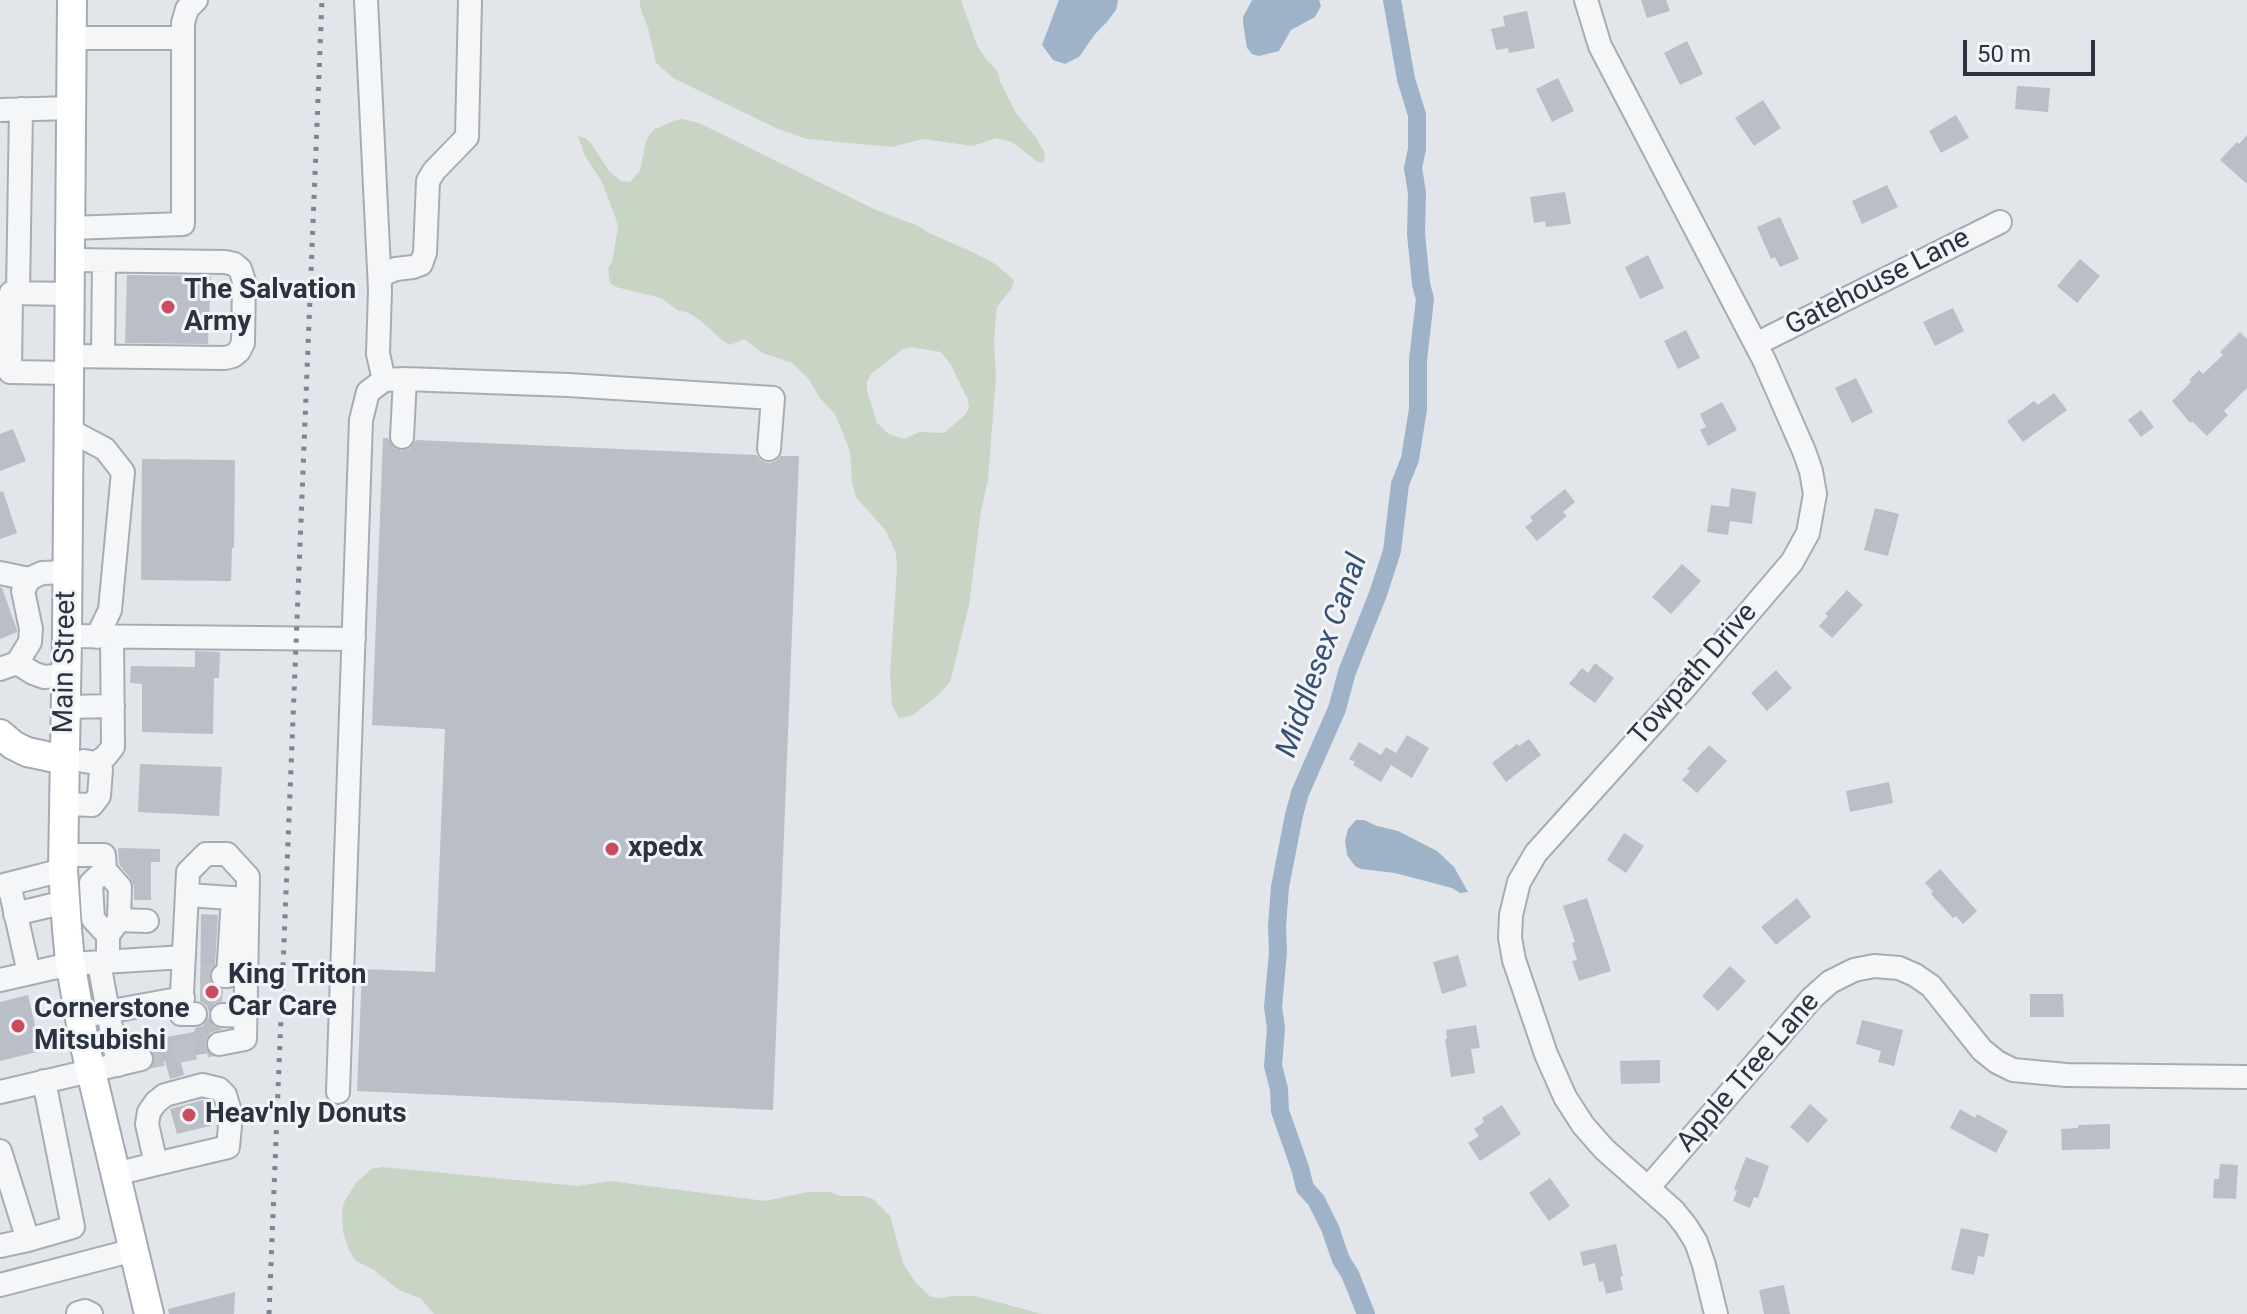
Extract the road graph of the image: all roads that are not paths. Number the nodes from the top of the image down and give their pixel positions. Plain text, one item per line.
1 (72, 0) edge
2 (196, 0) edge
3 (366, 0) edge
4 (470, 0) edge
5 (1586, 0) edge
6 (71, 38) junction
7 (183, 38) junction
8 (71, 108) junction
9 (10, 110) edge
10 (2000, 222) dead end
11 (70, 228) junction
12 (70, 260) junction
13 (104, 261) junction
14 (380, 279) junction
15 (10, 293) edge
16 (70, 294) junction
17 (1756, 344) junction
18 (103, 356) junction
19 (69, 364) junction
20 (5, 375) edge
21 (394, 380) junction
22 (69, 430) junction
23 (402, 437) dead end
24 (769, 449) dead end
25 (68, 572) junction
26 (0, 573) edge
27 (29, 579) junction
28 (67, 636) junction
29 (104, 637) junction
30 (354, 639) junction
31 (8, 666) edge
32 (67, 675) junction
33 (113, 706) junction
34 (66, 707) junction
35 (0, 734) edge
36 (65, 760) junction
37 (96, 763) junction
38 (64, 804) junction
39 (64, 862) junction
40 (4, 885) edge
41 (187, 895) junction
42 (240, 898) junction
43 (65, 902) junction
44 (15, 914) junction
45 (147, 921) dead end
46 (114, 928) junction
47 (104, 962) junction
48 (70, 964) junction
49 (198, 970) junction
50 (29, 973) junction
51 (0, 980) edge
52 (108, 1012) junction
53 (222, 1015) dead end
54 (245, 1016) junction
55 (79, 1017) junction
56 (219, 1044) tunnel mouth
57 (141, 1059) tunnel mouth
58 (104, 1068) junction
59 (2247, 1077) edge
60 (44, 1081) junction
61 (0, 1092) edge
62 (338, 1092) dead end
63 (0, 1151) edge
64 (156, 1164) junction
65 (115, 1174) junction
66 (1648, 1188) junction
67 (28, 1240) junction
68 (0, 1246) edge
69 (134, 1250) junction
70 (0, 1285) edge
71 (149, 1314) edge
72 (1716, 1314) edge

1 - 6 main road, Main Street
2 - 7 street
3 - 14 street
4 - 14 street
5 - 17 street, Towpath Drive
6 - 7 street
6 - 8 main road, Main Street
7 - 11 street
8 - 9 street
8 - 11 main road, Main Street
9 - 15 street
10 - 17 street, Gatehouse Lane
11 - 12 main road, Main Street
12 - 13 street
12 - 16 main road, Main Street
13 - 18 street
13 - 18 street
14 - 21 street
15 - 16 street
15 - 20 street
16 - 19 main road, Main Street
17 - 66 street, Towpath Drive
18 - 19 street
19 - 20 street
19 - 22 main road, Main Street
21 - 23 street
21 - 24 street
21 - 30 street
22 - 25 main road, Main Street
22 - 29 street
25 - 27 street
25 - 28 main road, Main Street
26 - 27 street
27 - 31 street
28 - 29 street
28 - 32 main road, Main Street
29 - 30 street
29 - 33 street
30 - 62 street
31 - 32 street
32 - 34 main road, Main Street
33 - 34 street
33 - 37 street
34 - 36 main road, Main Street
35 - 36 main road
36 - 37 street
36 - 38 main road, Main Street
37 - 38 street
38 - 39 main road, Main Street
39 - 40 street
39 - 43 main road, Main Street
39 - 46 street
40 - 44 street
41 - 42 street
41 - 42 street
41 - 49 street
42 - 49 street
42 - 54 street
43 - 44 street
43 - 48 main road, Main Street
44 - 50 street
45 - 46 street
46 - 47 street
47 - 48 street
47 - 49 street
47 - 52 street
48 - 50 street
48 - 55 main road, Main Street
49 - 52 street
50 - 51 street
52 - 55 street
52 - 58 street
53 - 54 street
54 - 56 street
55 - 58 main road, Main Street
57 - 58 street
58 - 60 street
58 - 65 main road, Main Street
59 - 66 street, Apple Tree Lane
60 - 61 street
60 - 67 street
63 - 67 street
64 - 64 street
64 - 65 street
65 - 69 main road, Main Street
66 - 72 street, Towpath Drive
67 - 68 street
69 - 70 street
69 - 71 main road, Main Street

